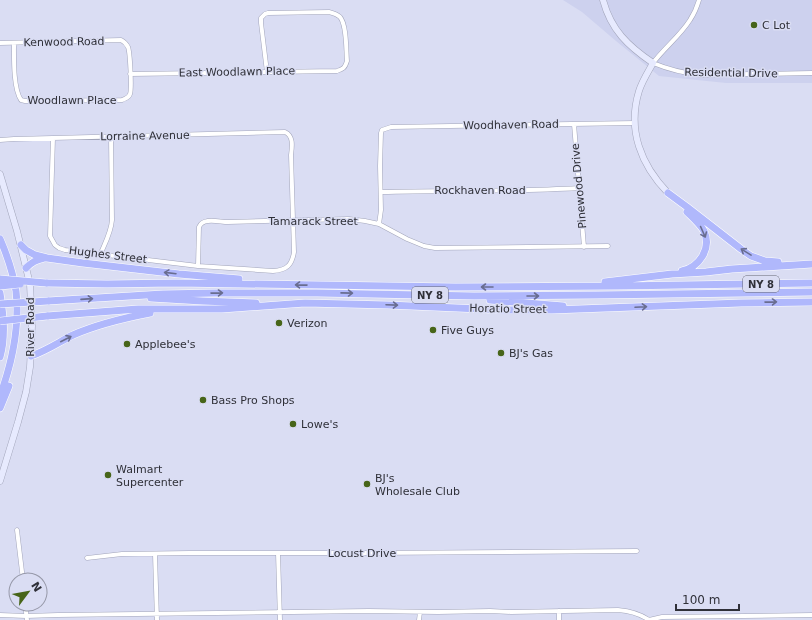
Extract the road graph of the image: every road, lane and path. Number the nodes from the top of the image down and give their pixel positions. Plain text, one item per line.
1 (603, 0) edge
2 (699, 0) edge
3 (0, 43) edge
4 (14, 43) junction
5 (127, 45) joint
6 (653, 63) junction
7 (267, 72) junction
8 (812, 73) edge
9 (130, 74) junction
10 (635, 123) junction
11 (574, 124) junction
12 (111, 137) junction
13 (53, 138) junction
14 (0, 140) edge
15 (0, 174) edge
16 (579, 188) junction
17 (381, 192) junction
18 (668, 193) junction
19 (293, 220) junction
20 (379, 224) junction
21 (0, 238) edge
22 (21, 245) junction
23 (608, 246) dead end
24 (584, 247) junction
25 (100, 255) junction
26 (47, 258) junction
27 (796, 264) junction
28 (812, 264) edge
29 (198, 266) junction
30 (26, 268) junction
31 (672, 274) junction
32 (0, 279) edge
33 (46, 282) junction
34 (812, 282) edge
35 (279, 284) junction
36 (0, 286) edge
37 (568, 286) junction
38 (812, 292) edge
39 (0, 293) edge
40 (127, 296) junction
41 (474, 296) junction
42 (812, 302) edge
43 (0, 304) edge
44 (284, 305) junction
45 (170, 309) junction
46 (602, 309) junction
47 (0, 321) edge
48 (17, 326) junction
49 (31, 356) junction
50 (0, 357) edge
51 (0, 396) edge
52 (0, 408) edge
53 (0, 481) edge
54 (17, 530) dead end
55 (637, 551) dead end
56 (278, 553) junction
57 (155, 554) junction
58 (87, 558) dead end
59 (22, 572) edge
60 (559, 611) junction
61 (280, 612) junction
62 (420, 612) junction
63 (157, 614) junction
64 (0, 615) edge
65 (812, 615) edge
66 (26, 618) edge
67 (157, 620) edge
68 (280, 620) edge
69 (419, 620) edge
70 (559, 620) edge
71 (649, 620) edge

1 - 6 main road
2 - 6 street
3 - 4 street, Kenwood Road
4 - 5 street, Kenwood Road
4 - 9 street, Woodlawn Place
5 - 9 street, Woodlawn Place
6 - 8 street, Residential Drive
6 - 10 main road
7 - 7 street, East Woodlawn Place
7 - 9 street, East Woodlawn Place
10 - 11 street, Woodhaven Road
10 - 18 main road
11 - 16 street, Pinewood Drive
11 - 17 street, Woodhaven Road
12 - 13 street, Lorraine Avenue
12 - 19 street, Lorraine Avenue
12 - 25 street
13 - 14 street, Lorraine Avenue
13 - 25 street, Hughes Street
15 - 22 main road, River Road
16 - 17 street, Rockhaven Road
16 - 24 street, Pinewood Drive
17 - 20 street
27 -> 18 highway
18 -> 31 highway
19 - 20 street, Tamarack Street
19 - 29 street, Tamarack Street
19 - 29 street, Hughes Street
20 - 24 street, Tamarack Street
21 - 48 highway
22 - 26 highway
22 - 30 main road, River Road
23 - 24 street, Tamarack Street
25 - 29 street, Hughes Street
26 - 30 highway
35 -> 26 highway
27 - 28 highway
27 - 31 highway
30 - 49 main road, River Road
31 - 37 highway
32 - 33 highway, bridge
33 - 35 highway, NY 8
33 - 36 highway, NY 8, bridge
34 - 37 highway, NY 8
37 -> 35 highway, NY 8
41 -> 38 highway, NY 8
39 - 50 highway
40 -> 41 highway, NY 8
43 -> 40 highway, NY 8, bridge
40 - 44 highway
41 - 46 highway
46 -> 42 highway, Horatio Street
44 - 45 highway, Horatio Street
44 -> 46 highway, Horatio Street
45 - 47 highway, bridge
49 -> 45 highway
48 - 51 highway
48 - 52 highway
49 - 53 main road, River Road
54 - 59 street
55 - 56 street, Locust Drive
56 - 57 street, Locust Drive
56 - 61 street
57 - 58 street, Locust Drive
57 - 63 street
60 - 62 street
60 - 70 street
60 - 71 street
61 - 62 street
61 - 63 street
61 - 68 street
62 - 69 street
63 - 66 street
63 - 67 street
64 - 66 street
65 - 71 street

